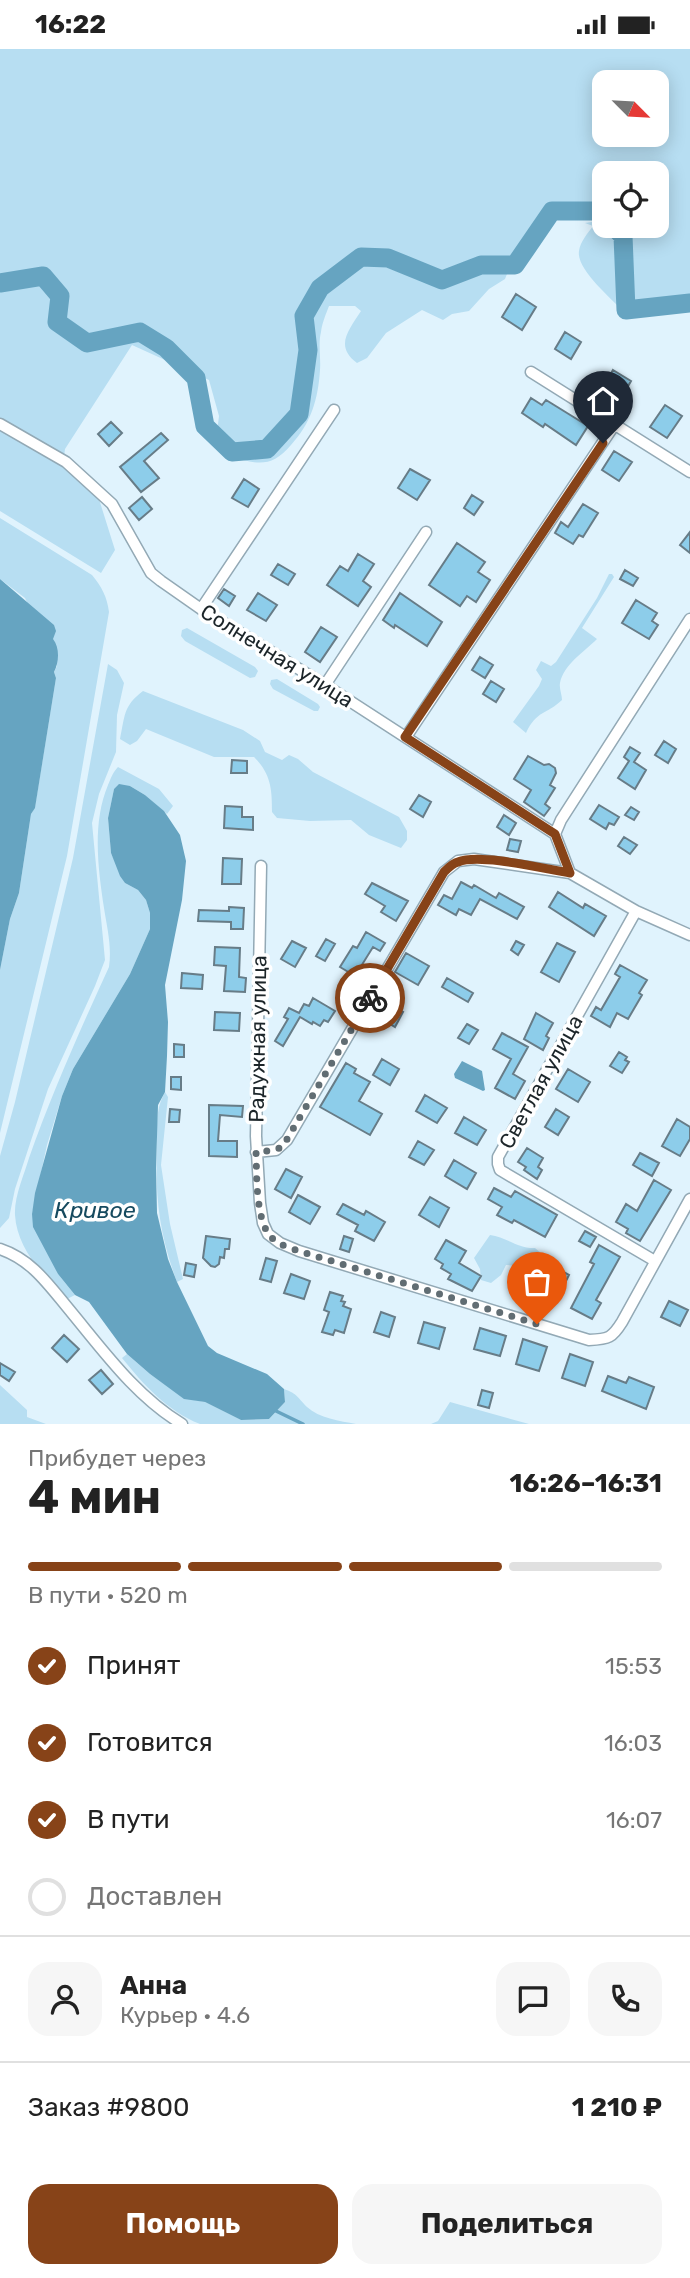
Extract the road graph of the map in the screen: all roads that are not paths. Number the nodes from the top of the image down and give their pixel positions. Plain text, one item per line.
1 (531, 372) dead end
2 (334, 410) dead end
3 (0, 424) edge
4 (615, 424) junction
5 (690, 472) edge
6 (426, 532) dead end
7 (201, 609) junction
8 (690, 619) edge
9 (325, 685) junction
10 (405, 737) junction
11 (555, 834) junction
12 (261, 866) dead end
13 (570, 873) junction
14 (636, 911) junction
15 (690, 935) edge
16 (256, 1152) junction
17 (690, 1199) edge
18 (0, 1249) edge
19 (656, 1261) junction
20 (182, 1424) edge

1 - 4 street
2 - 7 street
3 - 7 street, Солнечная улица
4 - 5 street
4 - 10 street
6 - 9 street
7 - 9 street, Солнечная улица
8 - 11 street
9 - 10 street, Солнечная улица
10 - 11 street, Солнечная улица
11 - 13 street
12 - 16 street, Радужная улица
13 - 14 street
13 - 16 street
14 - 15 street
14 - 19 street, Светлая улица
16 - 19 street, Радужная улица
17 - 19 street, Радужная улица
18 - 20 street

